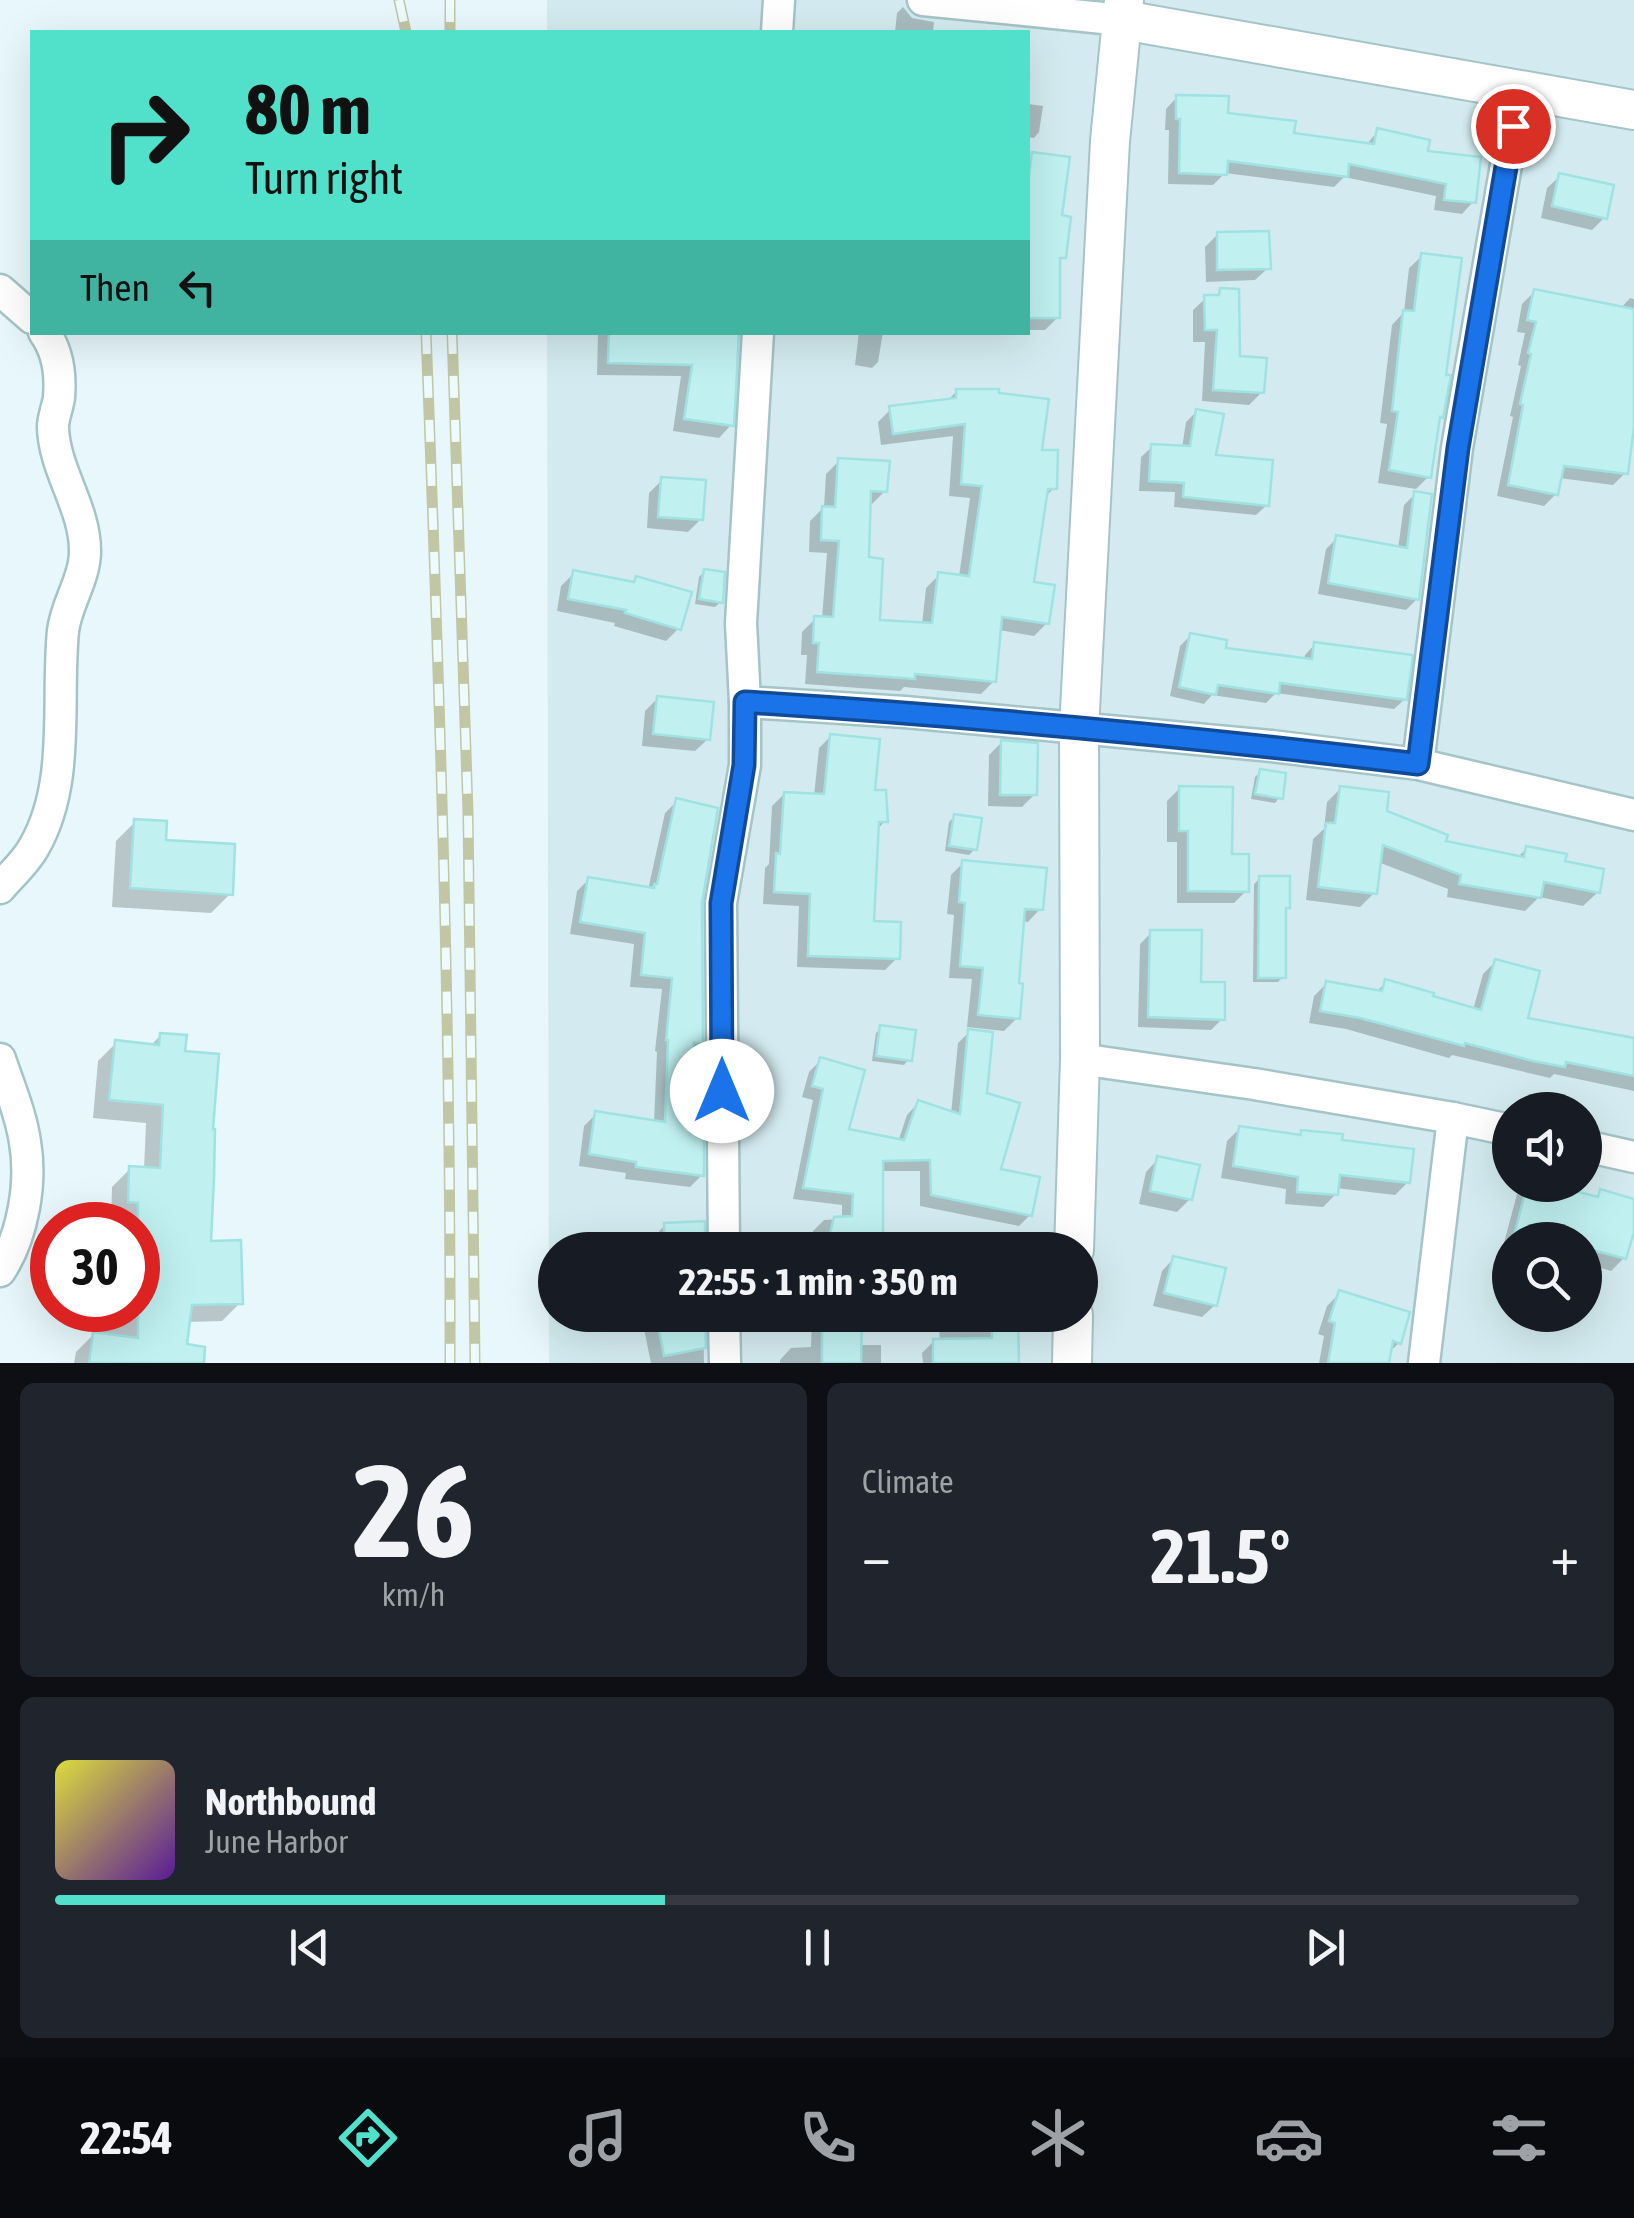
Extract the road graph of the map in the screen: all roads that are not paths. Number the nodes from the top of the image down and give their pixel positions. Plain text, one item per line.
1 (779, 0) edge
2 (923, 0) edge
3 (1123, 10) edge
4 (776, 30) edge
5 (1519, 90) junction
6 (1634, 110) edge
7 (0, 290) edge
8 (30, 316) edge
9 (46, 335) edge
10 (758, 335) edge
11 (745, 702) junction
12 (1080, 729) junction
13 (1418, 764) junction
14 (1634, 814) edge
15 (0, 888) edge
16 (0, 1059) edge
17 (1080, 1059) junction
18 (1453, 1118) junction
19 (1492, 1126) edge
20 (1602, 1150) edge
21 (1634, 1157) edge
22 (724, 1232) edge
23 (1075, 1232) edge
24 (0, 1271) edge
25 (724, 1332) edge
26 (1073, 1332) edge
27 (725, 1363) edge
28 (1072, 1363) edge
29 (1424, 1363) edge

1 - 4 street
2 - 3 street
3 - 5 street
3 - 12 street
5 - 6 street
5 - 13 street
7 - 8 street
9 - 15 street
10 - 11 street
11 - 12 street
11 - 22 street
12 - 13 street
12 - 17 street
13 - 14 street
16 - 24 street
17 - 18 street
17 - 23 street
18 - 19 street
18 - 29 street
20 - 21 street
25 - 27 street
26 - 28 street

